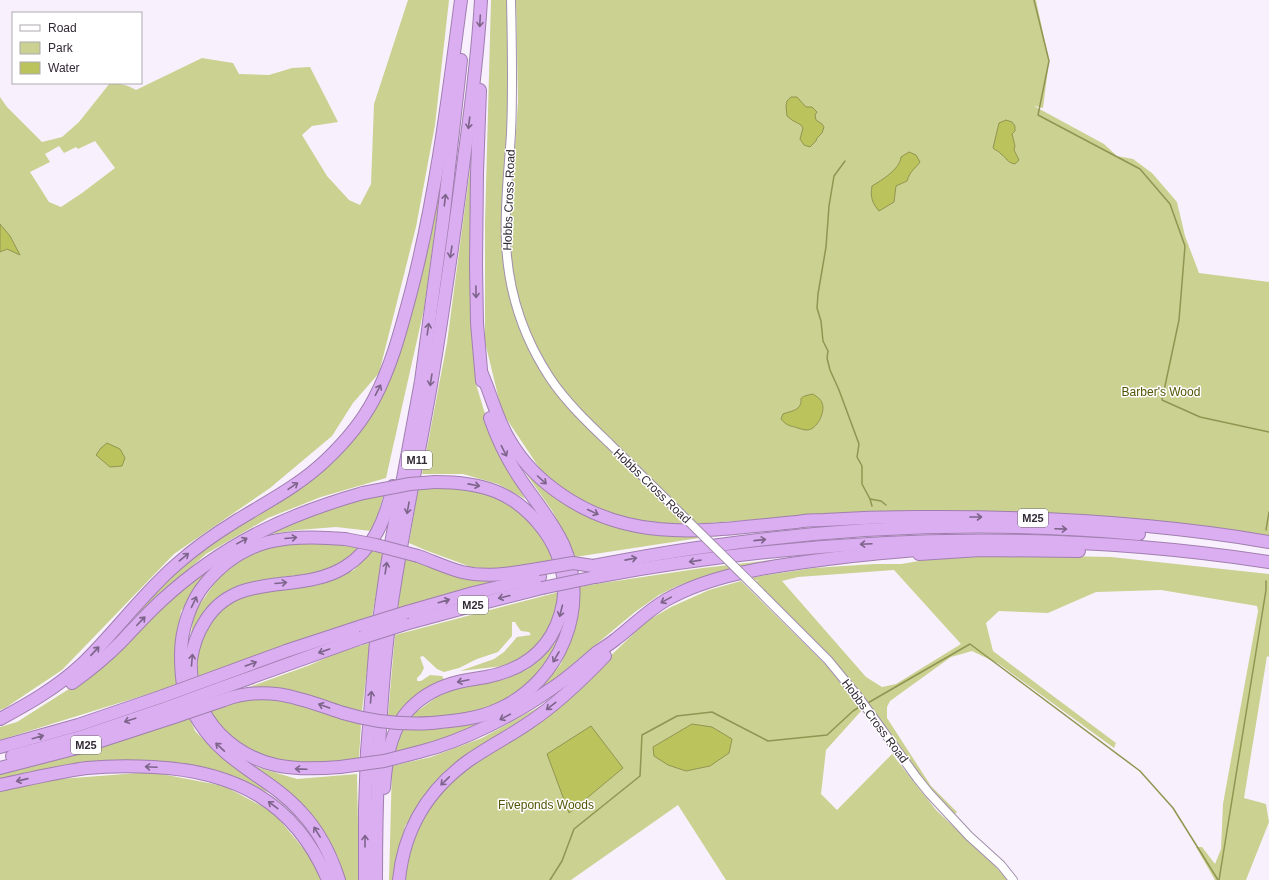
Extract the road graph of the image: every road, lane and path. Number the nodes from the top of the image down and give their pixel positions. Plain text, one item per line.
1 (461, 0) edge
2 (466, 0) edge
3 (481, 0) edge
4 (511, 0) edge
5 (479, 43) junction
6 (482, 374) junction
7 (421, 381) junction
8 (797, 522) junction
9 (966, 527) junction
10 (972, 541) junction
11 (1269, 542) edge
12 (1269, 548) edge
13 (819, 560) junction
14 (1253, 560) junction
15 (1269, 562) edge
16 (594, 571) junction
17 (540, 578) junction
18 (617, 638) junction
19 (222, 695) junction
20 (172, 710) junction
21 (0, 720) edge
22 (0, 748) edge
23 (0, 760) edge
24 (0, 768) edge
25 (0, 785) edge
26 (328, 880) edge
27 (339, 880) edge
28 (365, 880) edge
29 (376, 880) edge
30 (383, 880) edge
31 (399, 880) edge
32 (1013, 880) edge

21 -> 1 highway
7 -> 2 highway, M11
3 -> 5 highway, M11
4 - 32 street, Hobbs Cross Road, bridge
5 -> 6 highway
5 -> 29 highway, M11
6 -> 8 highway
6 -> 19 highway, M25, bridge
18 -> 7 highway, bridge
28 -> 7 highway, M11
8 - 9 highway, M25
8 -> 11 highway, M25
9 -> 12 highway, M25
16 -> 9 highway, M25
10 - 13 highway
10 - 14 highway, M25
10 -> 16 highway, M25
13 - 14 highway
13 -> 18 highway
14 - 15 highway, M25
16 - 17 highway, M25, bridge
16 - 17 highway, bridge
17 -> 19 highway, M25, bridge
22 -> 17 highway, M25, bridge
27 -> 17 highway, bridge
18 -> 31 highway
19 - 20 highway, M25, bridge
20 -> 23 highway, M25
20 - 24 highway, M25
21 -> 30 highway, bridge
26 -> 25 highway

